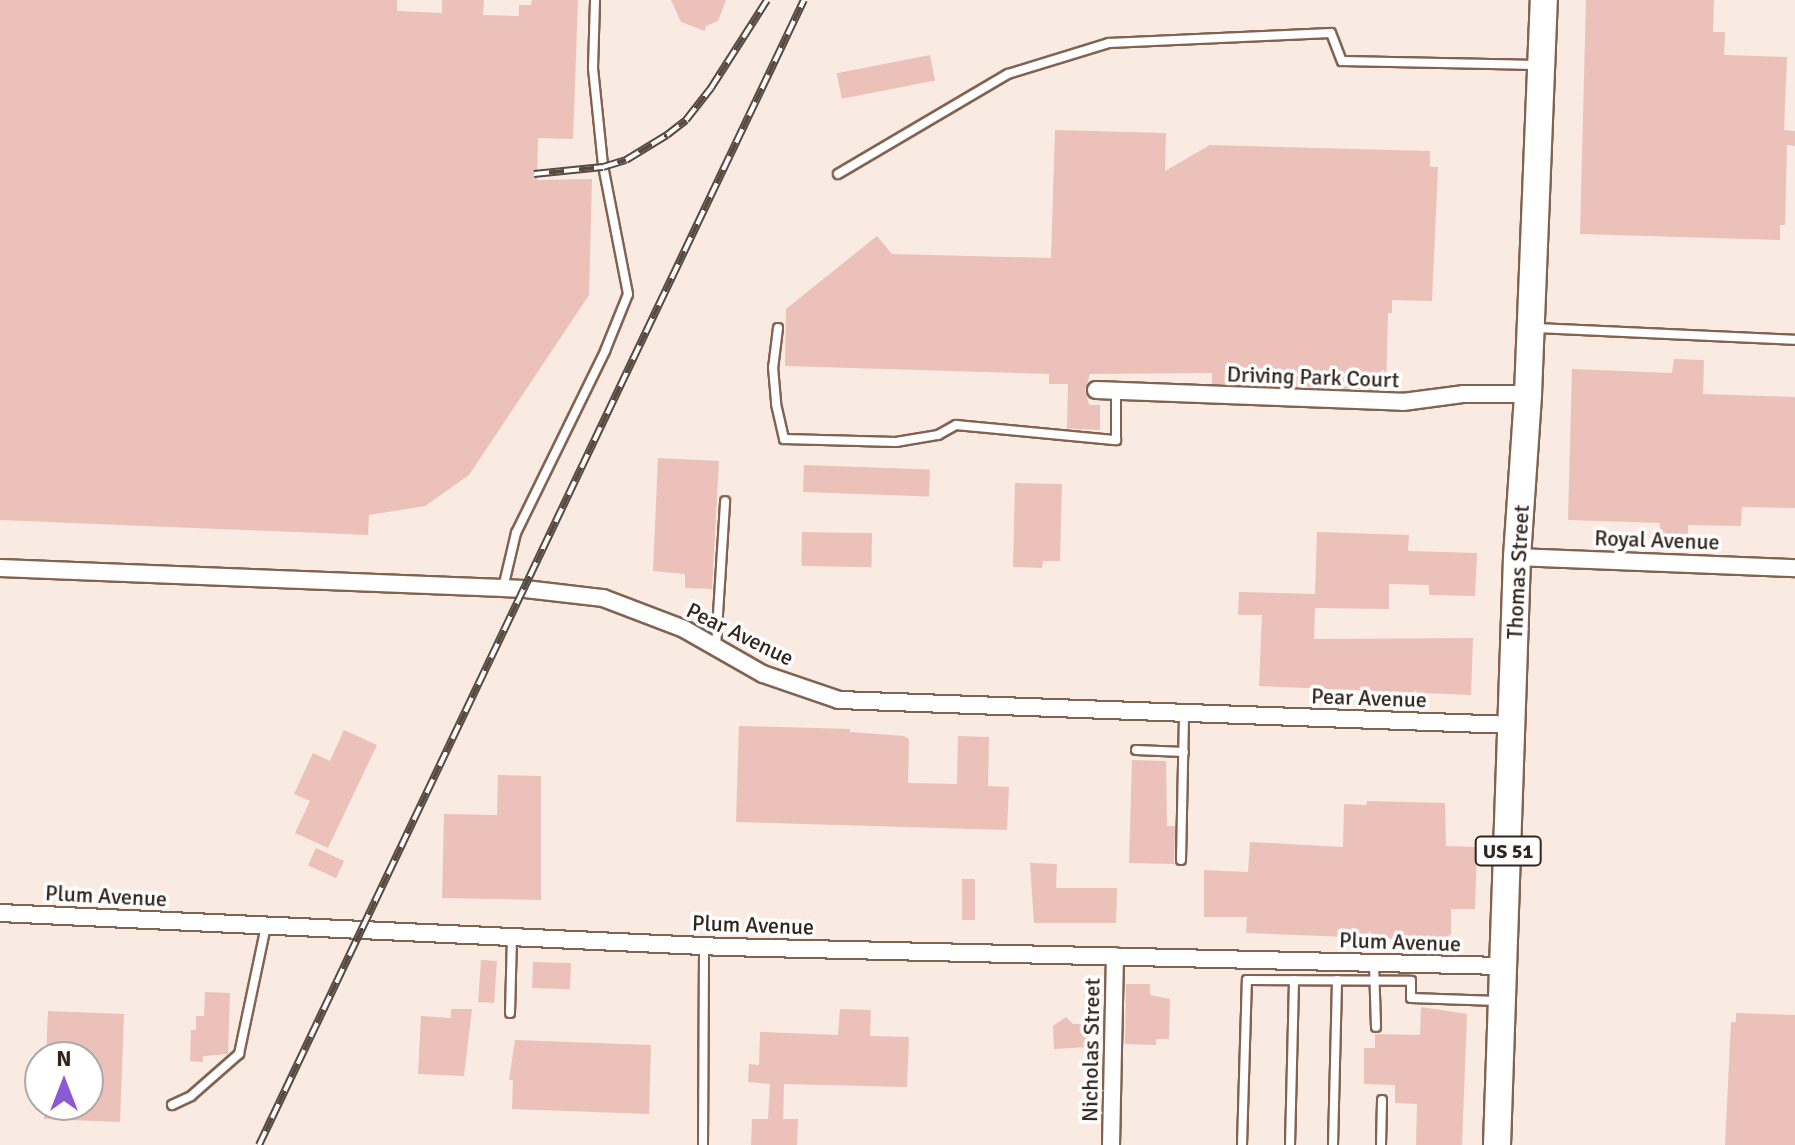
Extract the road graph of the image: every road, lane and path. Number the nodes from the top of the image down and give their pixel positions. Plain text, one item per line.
1 (595, 0) edge
2 (1544, 0) edge
3 (1541, 65) junction
4 (838, 174) dead end
5 (1531, 327) junction
6 (778, 328) dead end
7 (1795, 340) edge
8 (1096, 390) dead end
9 (1116, 391) junction
10 (1528, 394) junction
11 (725, 501) dead end
12 (1517, 557) junction
13 (0, 568) edge
14 (1795, 568) edge
15 (503, 588) junction
16 (716, 647) junction
17 (1184, 714) junction
18 (1512, 725) junction
19 (1136, 750) dead end
20 (1184, 752) junction
21 (1181, 860) dead end
22 (0, 913) edge
23 (266, 926) junction
24 (512, 938) junction
25 (704, 946) junction
26 (1115, 956) junction
27 (1374, 963) junction
28 (1505, 966) junction
29 (1294, 980) junction
30 (1337, 980) junction
31 (1375, 981) junction
32 (1503, 1002) junction
33 (510, 1013) dead end
34 (1376, 1027) dead end
35 (1382, 1100) dead end
36 (172, 1105) dead end
37 (703, 1145) edge
38 (1111, 1145) edge
39 (1242, 1145) edge
40 (1290, 1145) edge
41 (1333, 1145) edge
42 (1381, 1145) edge
43 (1497, 1145) edge

1 - 15 lane
2 - 3 main road, Thomas Street / US 51
3 - 4 lane
3 - 5 main road, Thomas Street / US 51
5 - 7 lane
5 - 10 main road, Thomas Street / US 51
6 - 9 lane
8 - 9 street, Driving Park Court
9 - 10 street, Driving Park Court
10 - 12 main road, Thomas Street / US 51
11 - 16 lane
12 - 14 street, Royal Avenue
12 - 18 main road, Thomas Street / US 51
13 - 15 street, Pear Avenue
15 - 16 street, Pear Avenue
16 - 17 street, Pear Avenue
17 - 18 street, Pear Avenue
17 - 20 lane
18 - 28 main road, Thomas Street / US 51
19 - 20 lane
20 - 21 lane
22 - 23 street, Plum Avenue
23 - 24 street, Plum Avenue
23 - 36 lane
24 - 25 street, Plum Avenue
24 - 33 lane
25 - 26 street, Plum Avenue
25 - 37 lane
26 - 27 street, Plum Avenue
26 - 38 street, Nicholas Street
27 - 28 street, Plum Avenue
27 - 31 lane
28 - 32 main road, Thomas Street / US 51
29 - 30 lane
29 - 39 lane
29 - 40 lane
30 - 31 lane
30 - 41 lane
31 - 32 lane
31 - 34 lane
32 - 43 main road, Thomas Street / US 51
35 - 42 lane

